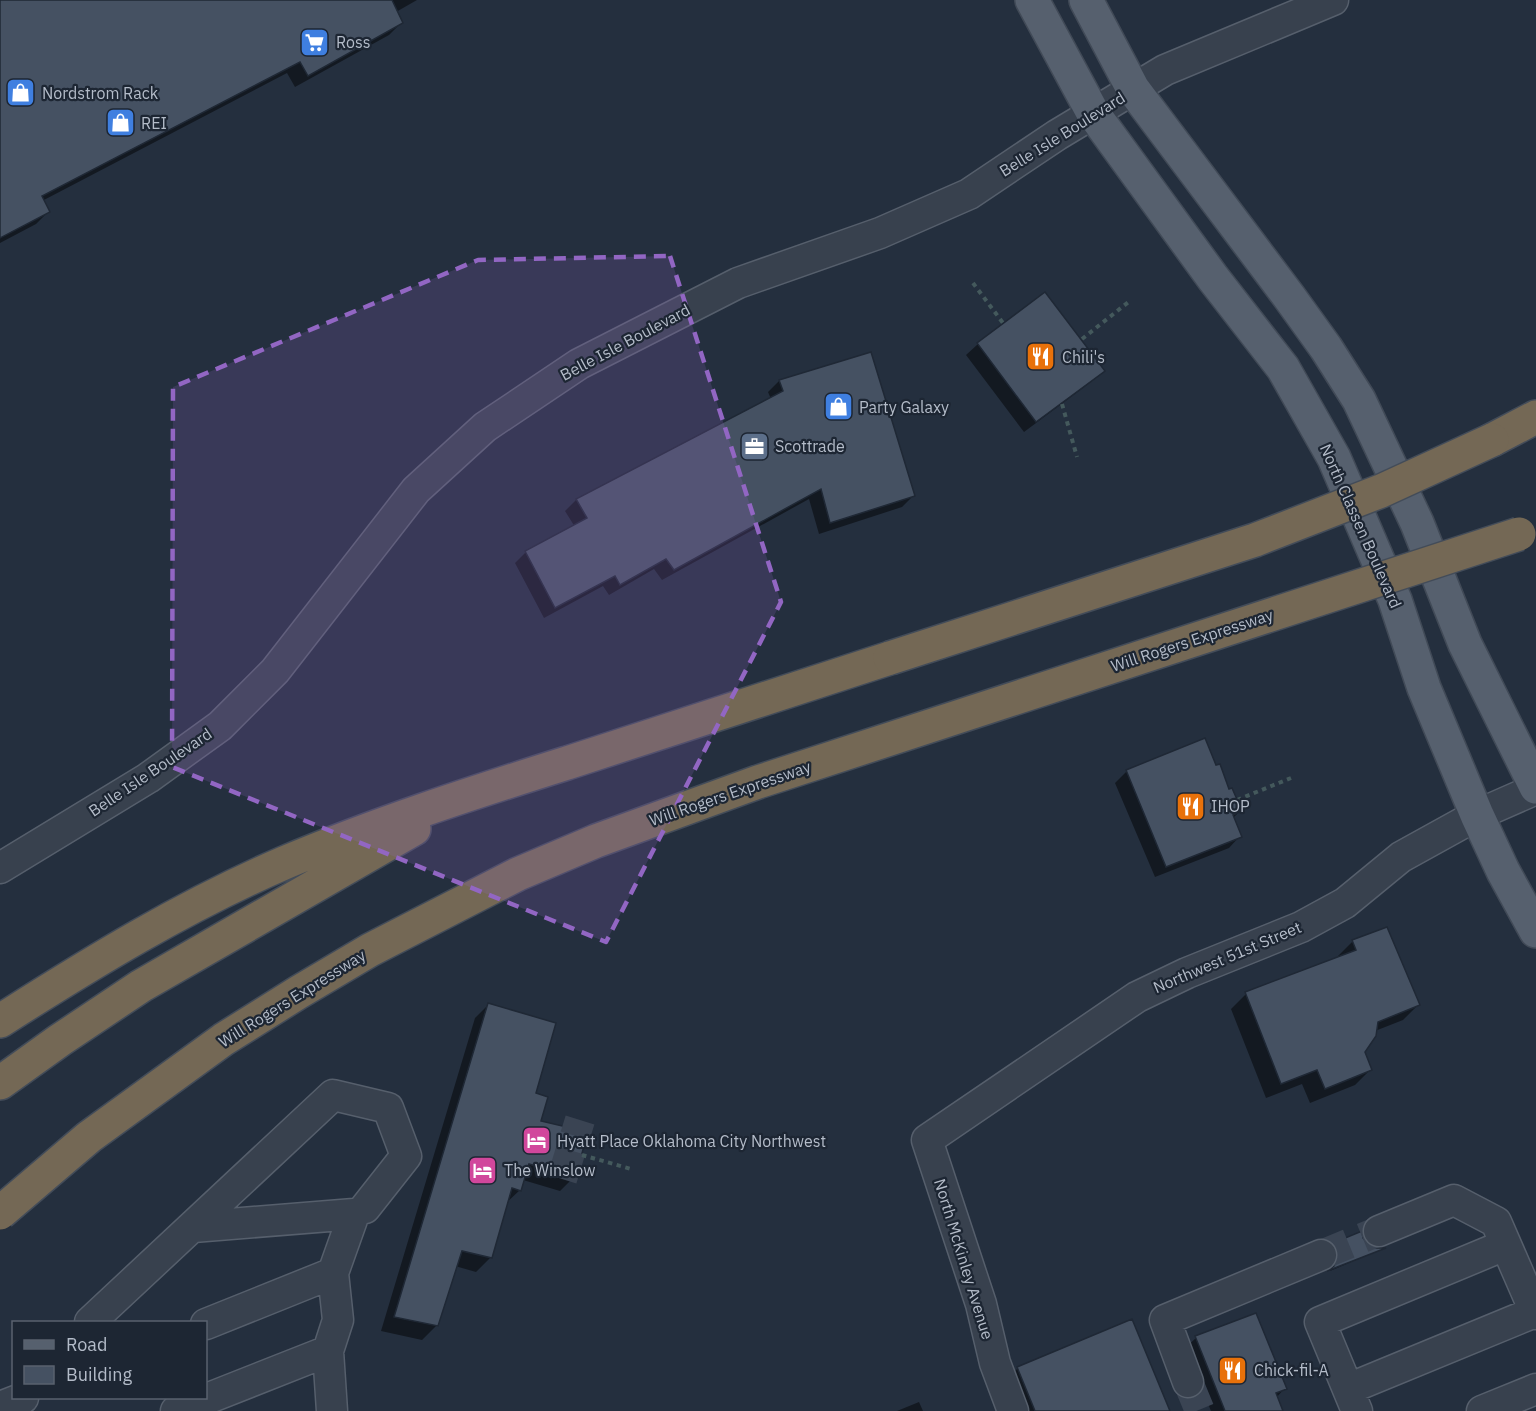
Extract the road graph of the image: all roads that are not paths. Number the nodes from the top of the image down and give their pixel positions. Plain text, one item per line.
1 (1032, 0) edge
2 (1086, 0) edge
3 (1334, 0) edge
4 (1133, 89) junction
5 (1093, 113) junction
6 (1536, 417) edge
7 (1527, 530) edge
8 (1536, 788) edge
9 (480, 791) junction
10 (1477, 815) junction
11 (0, 868) edge
12 (1536, 931) edge
13 (0, 1021) edge
14 (0, 1083) edge
15 (927, 1140) joint
16 (365, 1208) dead end
17 (0, 1213) edge
18 (194, 1227) junction
19 (1379, 1232) tunnel mouth
20 (1505, 1245) junction
21 (1320, 1256) tunnel mouth
22 (333, 1273) junction
23 (1536, 1313) edge
24 (92, 1321) edge
25 (207, 1324) edge
26 (328, 1351) junction
27 (1188, 1382) tunnel mouth
28 (1536, 1389) edge
29 (12, 1395) edge
30 (20, 1399) edge
31 (206, 1399) edge
32 (207, 1399) edge
33 (1353, 1400) edge
34 (0, 1406) edge
35 (176, 1411) edge
36 (332, 1411) edge
37 (1013, 1411) edge
38 (1482, 1411) edge

1 - 5 main road, North Classen Boulevard
2 - 4 main road
3 - 4 street, Belle Isle Boulevard
4 - 5 street, Belle Isle Boulevard
4 - 8 main road
5 - 10 main road, North Classen Boulevard
5 - 11 street, Belle Isle Boulevard
6 - 9 highway, bridge
7 - 17 highway, Will Rogers Expressway, bridge
8 - 10 street, Northwest 51st Street
9 - 13 highway
9 - 14 highway
10 - 12 main road, North Classen Boulevard
10 - 15 street, Northwest 51st Street
15 - 37 street, North McKinley Avenue
16 - 18 street
18 - 22 street
18 - 24 street
19 - 20 street
20 - 23 street
20 - 33 street
21 - 27 street
22 - 25 street
22 - 26 street
23 - 33 street
26 - 32 street
26 - 36 street
28 - 38 street
29 - 34 street
30 - 34 street
31 - 35 street

